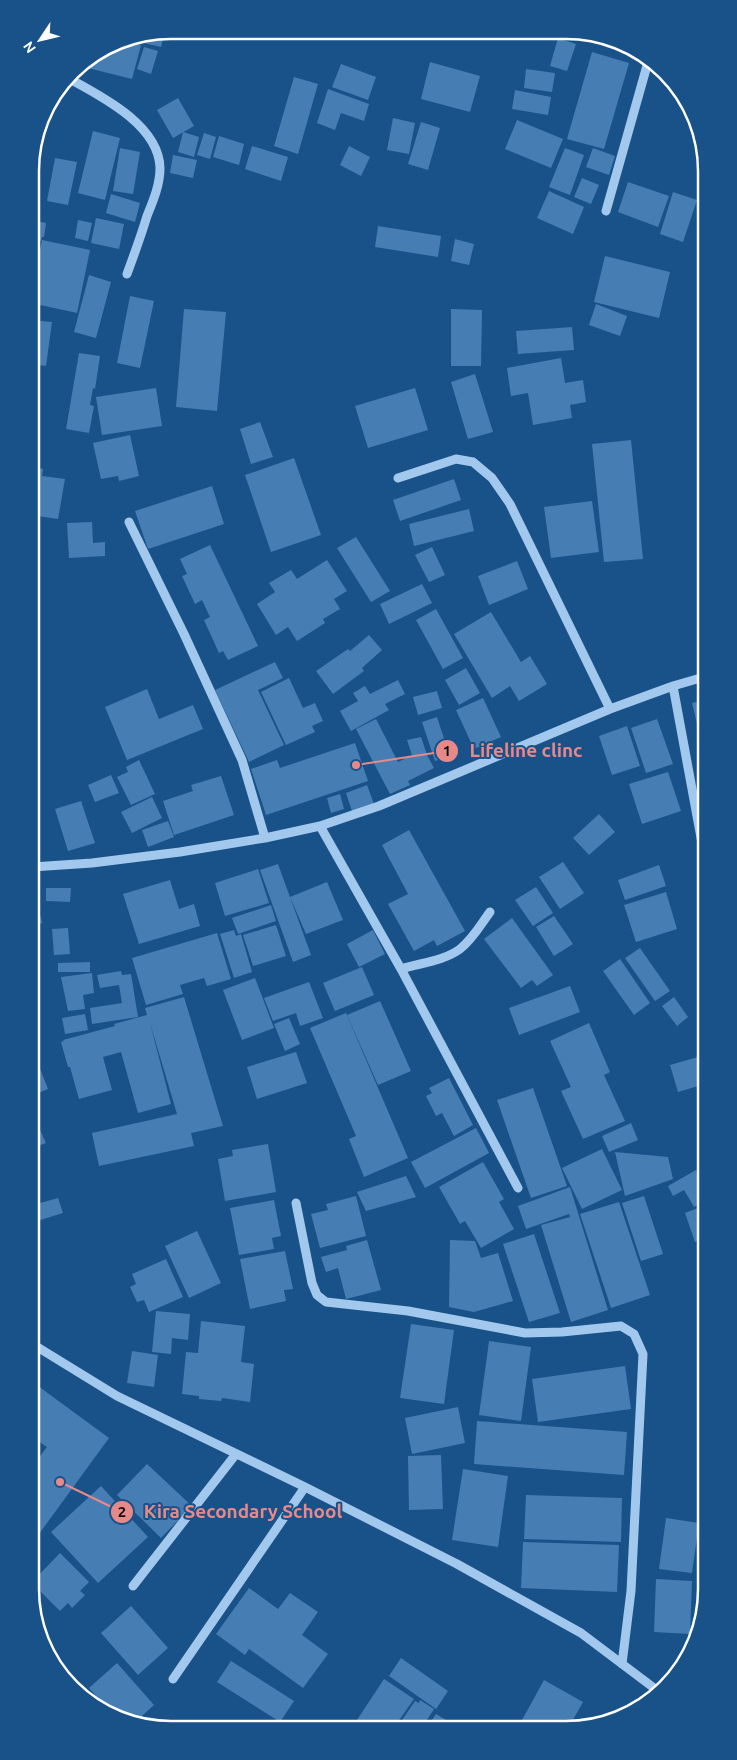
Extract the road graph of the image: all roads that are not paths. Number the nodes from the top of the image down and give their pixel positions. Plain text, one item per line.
1 (647, 66) edge
2 (74, 81) edge
3 (606, 211) dead end
4 (127, 274) dead end
5 (398, 478) dead end
6 (129, 522) dead end
7 (698, 679) edge
8 (673, 686) junction
9 (610, 709) junction
10 (698, 821) edge
11 (320, 826) junction
12 (265, 838) junction
13 (39, 867) edge
14 (490, 912) dead end
15 (401, 969) junction
16 (518, 1188) dead end
17 (296, 1203) dead end
18 (39, 1348) edge
19 (236, 1454) junction
20 (305, 1487) junction
21 (133, 1586) dead end
22 (622, 1664) junction
23 (173, 1679) dead end
24 (654, 1688) edge

1 - 3 street
2 - 4 street
5 - 9 street
6 - 12 street
7 - 8 street
8 - 9 street
8 - 10 street
9 - 11 street
11 - 12 street
11 - 15 street
12 - 13 street
14 - 15 street
15 - 16 street
17 - 22 street
18 - 19 street
19 - 20 street
19 - 21 street
20 - 22 street
20 - 23 street
22 - 24 street

